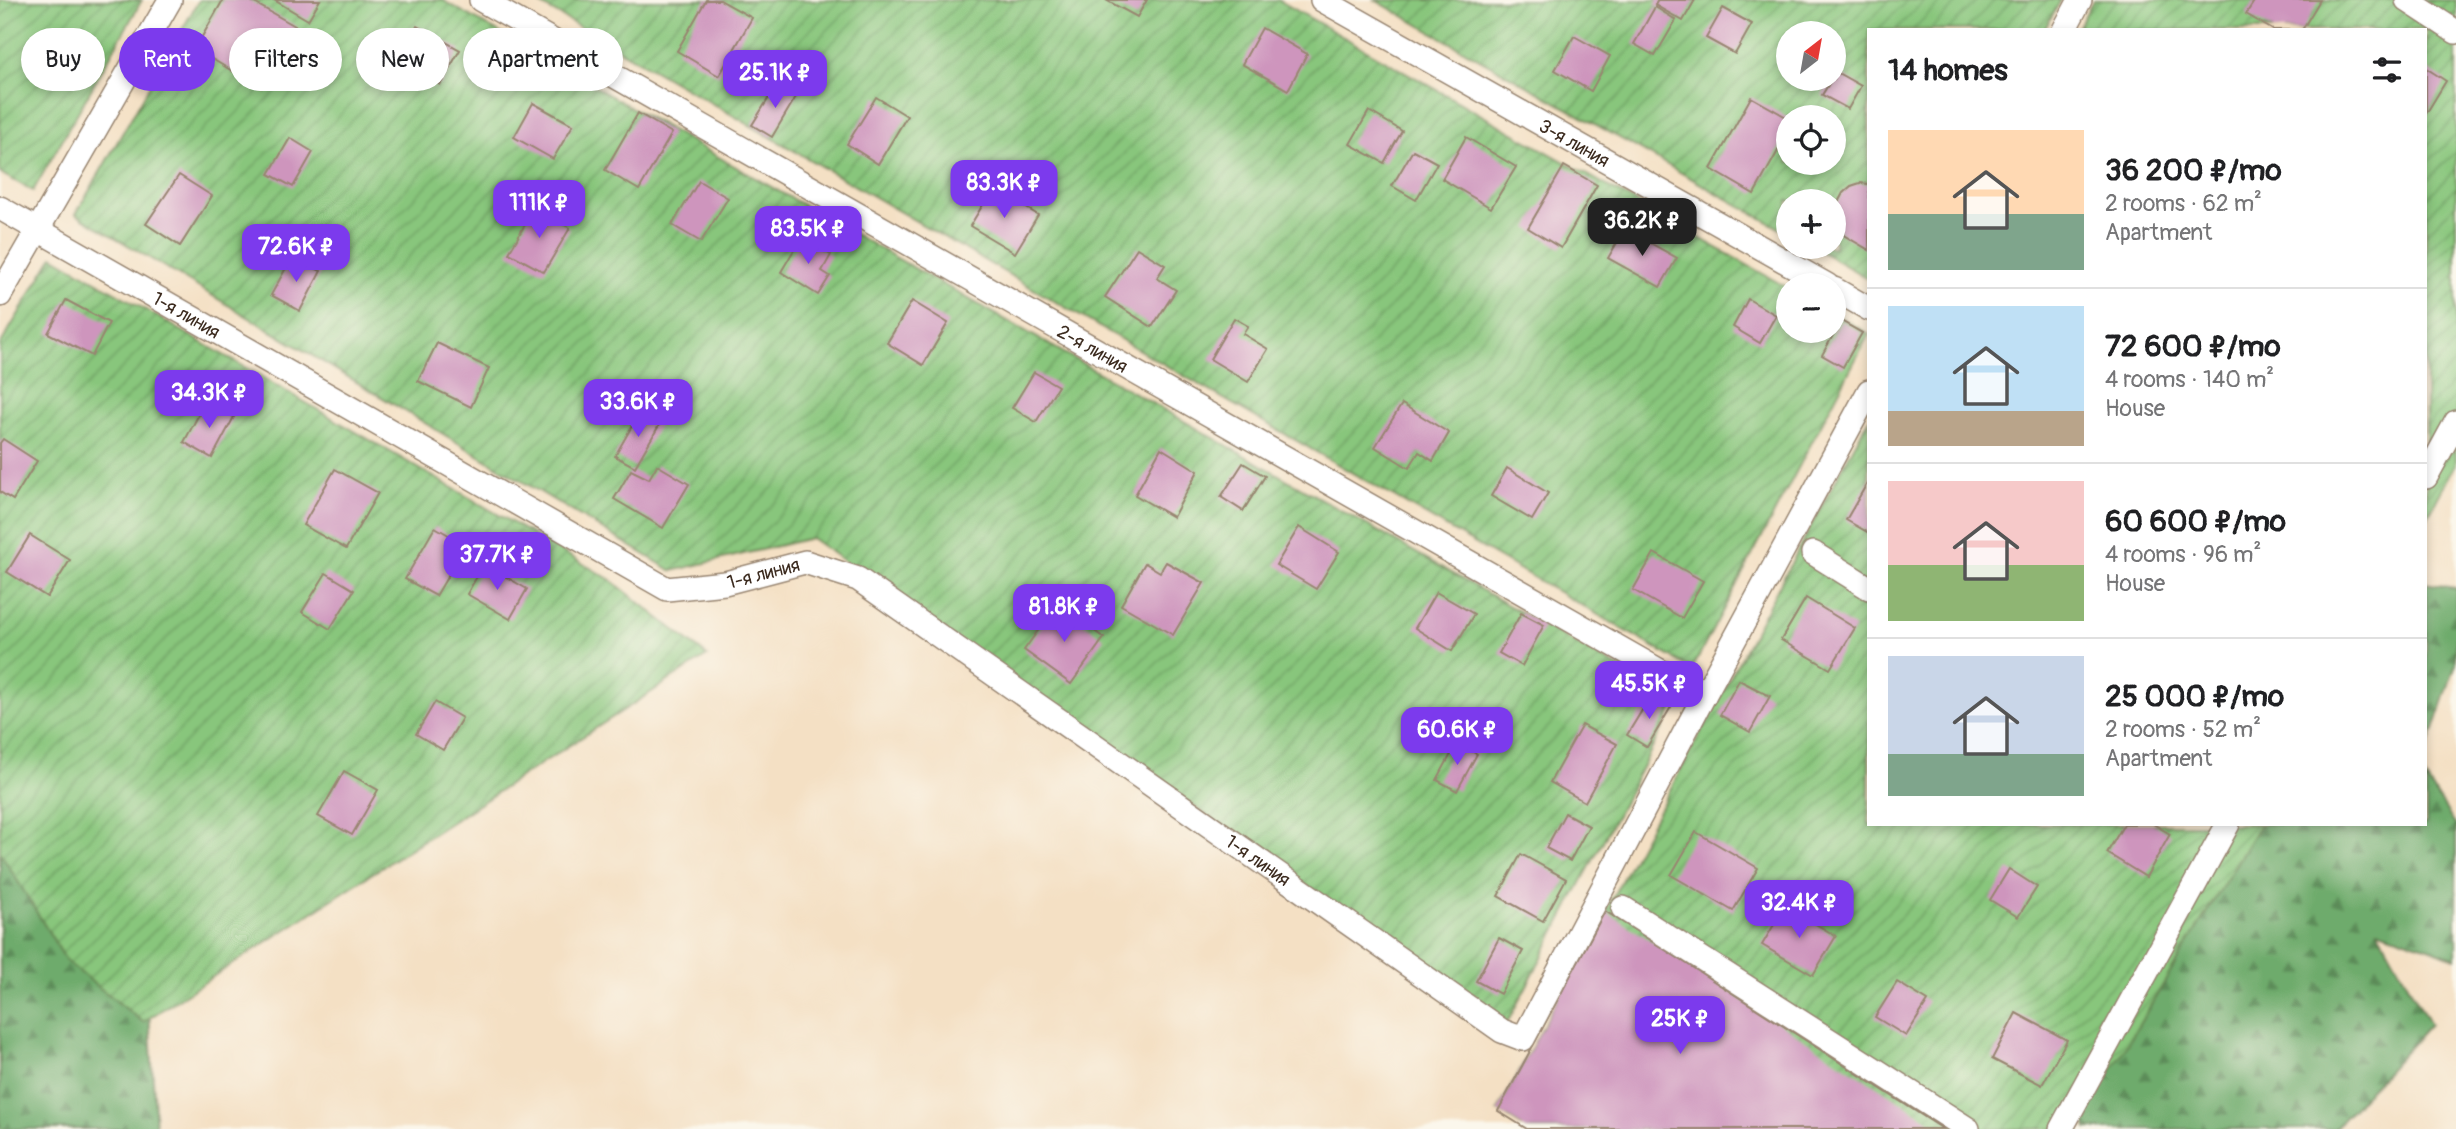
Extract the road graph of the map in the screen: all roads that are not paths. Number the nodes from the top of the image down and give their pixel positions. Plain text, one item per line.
1 (170, 0) edge
2 (481, 0) edge
3 (1322, 0) edge
4 (2080, 0) edge
5 (2407, 0) edge
6 (2065, 28) edge
7 (2456, 32) edge
8 (0, 208) edge
9 (39, 230) junction
10 (1806, 273) edge
11 (0, 295) edge
12 (1846, 296) edge
13 (1867, 308) edge
14 (1867, 395) edge
15 (2456, 422) edge
16 (2427, 475) edge
17 (1813, 553) dead end
18 (1867, 587) edge
19 (1704, 696) junction
20 (2227, 826) edge
21 (1623, 908) dead end
22 (1968, 1129) edge
23 (2061, 1129) edge

1 - 9 lane
2 - 19 lane, 2-я линия
3 - 10 lane, 3-я линия
4 - 6 lane
5 - 7 lane
8 - 9 lane, 1-я линия
9 - 11 lane
9 - 19 lane, 1-я линия
12 - 13 lane
14 - 19 lane
15 - 16 lane
17 - 18 lane
20 - 23 lane
21 - 22 lane

